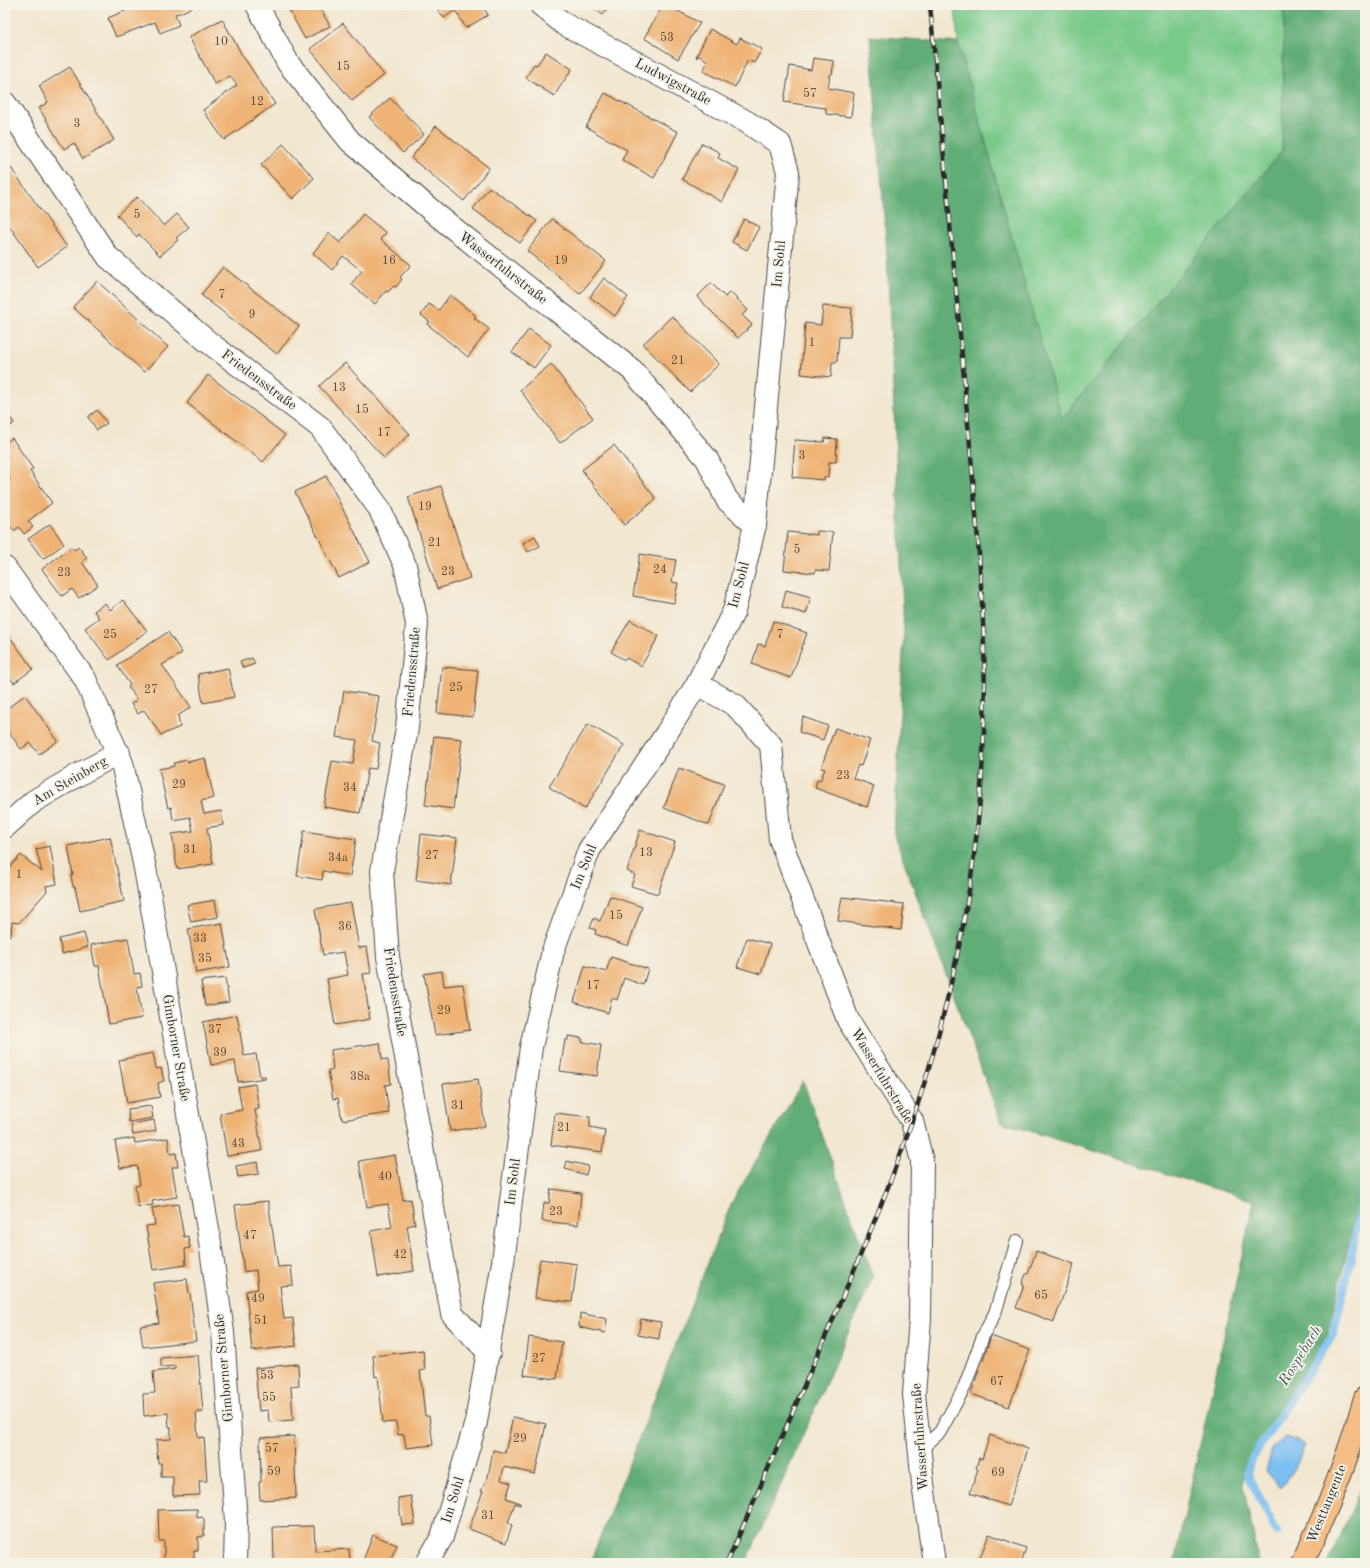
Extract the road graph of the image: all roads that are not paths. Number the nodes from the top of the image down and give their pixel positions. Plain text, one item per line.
1 (257, 5) edge
2 (541, 5) edge
3 (5, 103) edge
4 (788, 172) joint
5 (755, 525) junction
6 (5, 568) edge
7 (697, 684) junction
8 (119, 753) junction
9 (5, 827) edge
10 (1017, 1241) dead end
11 (489, 1353) junction
12 (1365, 1398) edge
13 (920, 1450) junction
14 (235, 1563) edge
15 (427, 1563) edge
16 (934, 1563) edge
17 (1302, 1563) edge

1 - 5 street, Wasserfuhrstraße
2 - 4 street, Ludwigstraße
3 - 11 street, Friedensstraße
4 - 5 street, Im Sohl
5 - 7 street, Im Sohl
6 - 8 street, Gimborner Straße
7 - 11 street, Im Sohl
7 - 13 street, Wasserfuhrstraße
8 - 9 street, Am Steinberg
8 - 14 street, Gimborner Straße
10 - 13 lane
11 - 15 street, Im Sohl
12 - 17 main road, Westtangente
13 - 16 street, Wasserfuhrstraße

